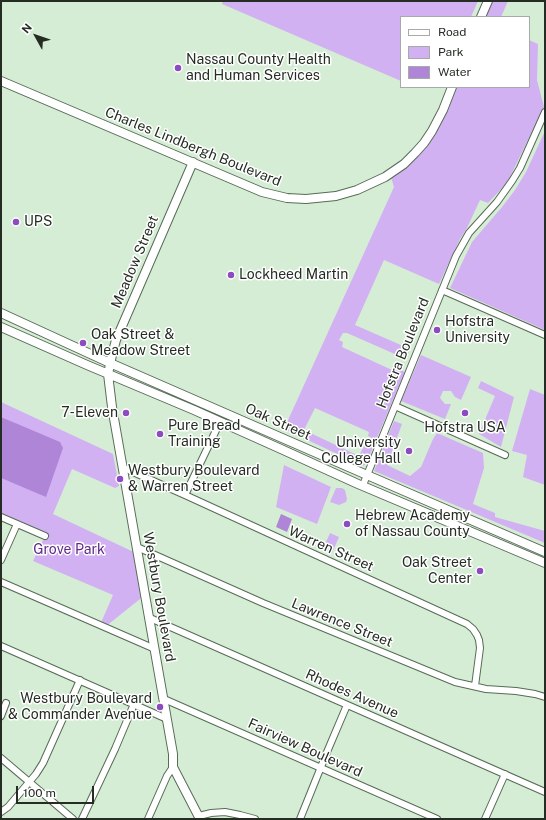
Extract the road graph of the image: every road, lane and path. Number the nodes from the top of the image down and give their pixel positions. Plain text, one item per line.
1 (488, 1) edge
2 (481, 16) edge
3 (1, 81) edge
4 (452, 88) edge
5 (545, 112) edge
6 (192, 162) junction
7 (442, 290) junction
8 (1, 313) edge
9 (10, 316) junction
10 (3, 328) edge
11 (545, 335) edge
12 (110, 363) junction
13 (108, 374) junction
14 (126, 382) junction
15 (111, 395) junction
16 (395, 406) junction
17 (220, 422) junction
18 (505, 455) dead end
19 (124, 468) junction
20 (367, 475) junction
21 (363, 485) junction
22 (185, 495) junction
23 (1, 517) edge
24 (17, 524) junction
25 (45, 536) dead end
26 (531, 546) junction
27 (137, 547) junction
28 (545, 552) edge
29 (527, 555) junction
30 (1, 560) edge
31 (545, 563) edge
32 (1, 582) edge
33 (150, 618) junction
34 (1, 646) edge
35 (155, 649) junction
36 (80, 680) junction
37 (475, 686) junction
38 (545, 697) edge
39 (164, 699) junction
40 (6, 703) dead end
41 (134, 704) junction
42 (347, 705) junction
43 (1, 716) edge
44 (167, 719) junction
45 (1, 758) edge
46 (173, 766) junction
47 (320, 768) junction
48 (505, 774) junction
49 (30, 782) junction
50 (545, 792) edge
51 (1, 812) edge
52 (199, 817) edge
53 (70, 818) edge
54 (82, 819) edge
55 (148, 819) edge
56 (255, 819) edge
57 (300, 819) edge
58 (437, 819) edge
59 (485, 819) edge

1 - 2 street
3 - 6 street, Charles Lindbergh Boulevard
4 - 6 street, Charles Lindbergh Boulevard
5 - 7 street
6 - 12 street, Meadow Street
7 - 11 street, Hofstra Boulevard
7 - 16 street, Hofstra Boulevard
8 - 9 street, Oak Street
9 - 10 street
9 - 12 street, Oak Street
10 - 13 street, Oak Street
12 - 13 street, Meadow Street
12 - 20 street, Oak Street
13 - 14 street, Oak Street
13 - 15 street, Westbury Boulevard
14 - 15 street
14 - 17 street, Oak Street
15 - 19 street, Westbury Boulevard
16 - 18 street
16 - 20 street, Hofstra Boulevard
17 - 21 street, Oak Street
17 - 22 street
19 - 22 street, Warren Street
19 - 27 street, Westbury Boulevard
20 - 21 street, Hofstra Boulevard
20 - 26 street, Oak Street
21 - 29 street, Oak Street
22 - 37 street, Warren Street
23 - 24 street
24 - 25 street
24 - 30 street
26 - 28 street, Oak Street
26 - 29 street
27 - 33 street, Westbury Boulevard
27 - 37 street, Lawrence Street
29 - 31 street, Oak Street
32 - 35 street
33 - 35 street, Westbury Boulevard
33 - 42 street, Rhodes Avenue
34 - 36 street
35 - 39 street, Westbury Boulevard
36 - 41 street
36 - 49 street
37 - 38 street, Lawrence Street
39 - 44 street, Westbury Boulevard
39 - 47 street, Fairview Boulevard
40 - 43 street
41 - 44 street
41 - 54 street
42 - 47 street
42 - 48 street, Rhodes Avenue
44 - 46 street, Westbury Boulevard
45 - 49 street
46 - 52 street, Westbury Boulevard
46 - 55 street
47 - 57 street
47 - 58 street, Fairview Boulevard
48 - 50 street, Rhodes Avenue
48 - 59 street
49 - 51 street
49 - 53 street
52 - 56 street

